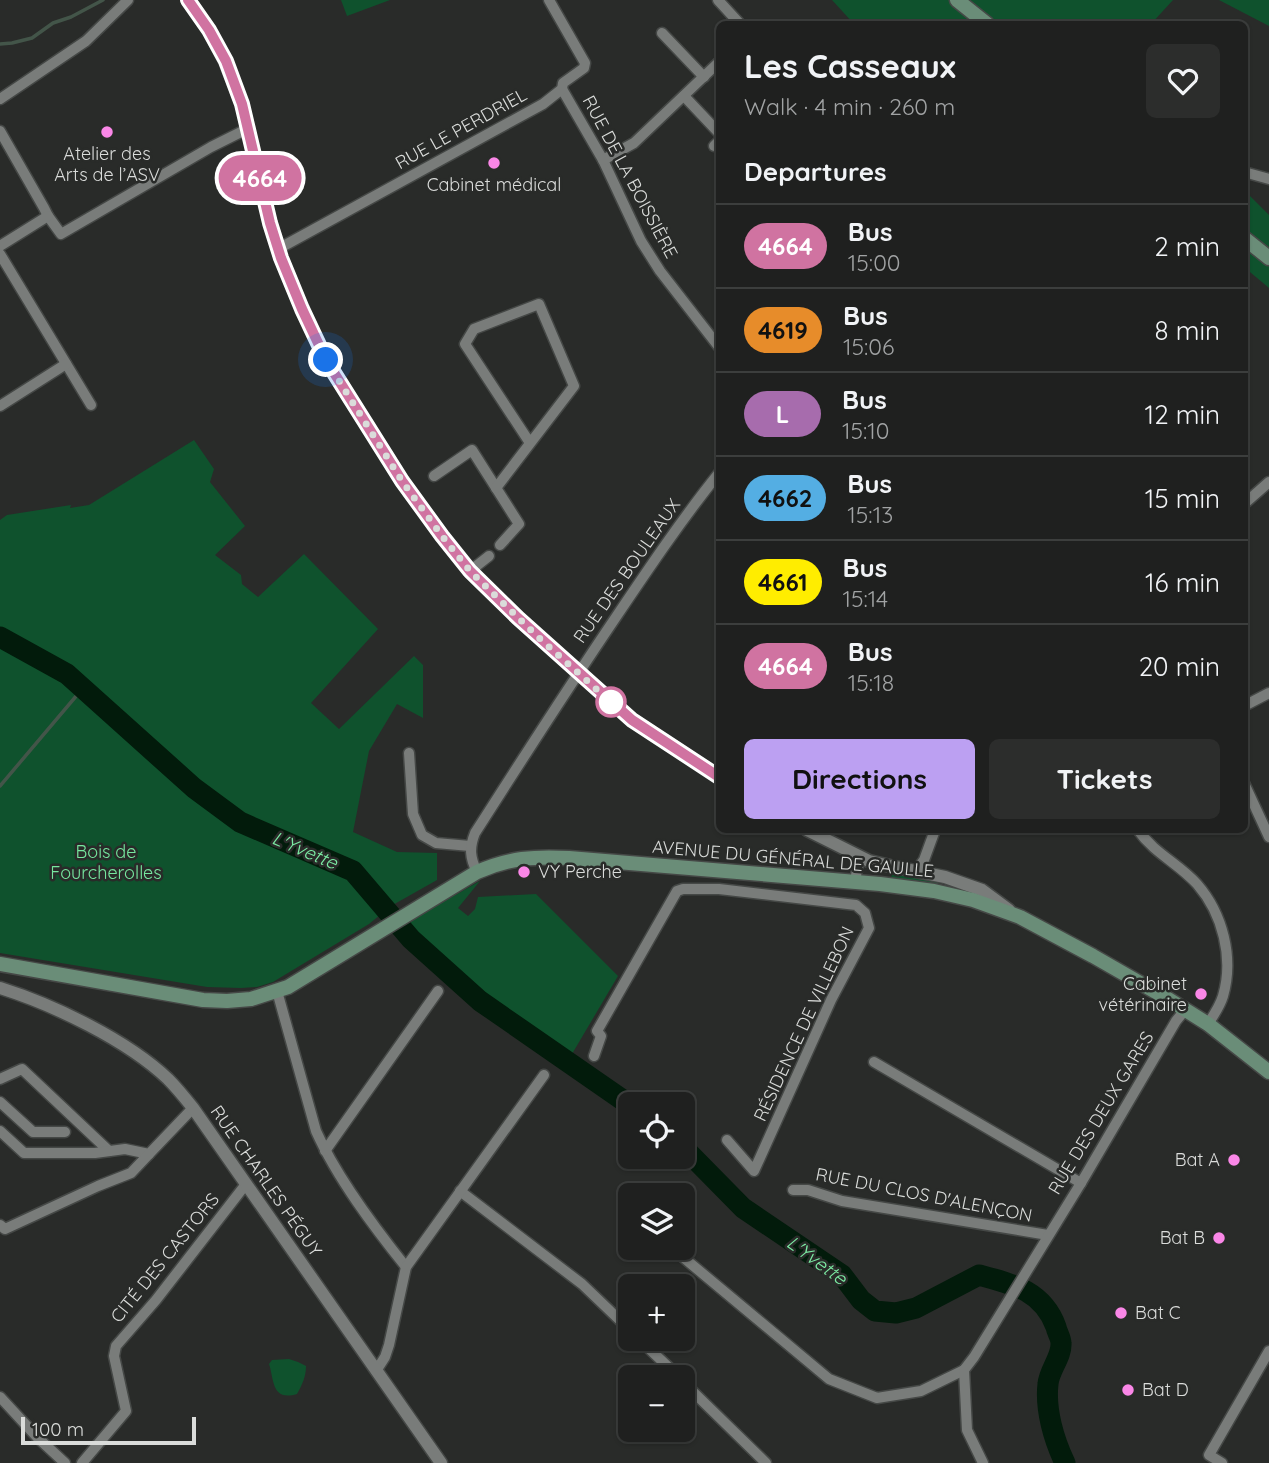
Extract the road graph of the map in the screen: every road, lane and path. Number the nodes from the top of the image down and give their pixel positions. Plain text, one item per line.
1 (128, 0) edge
2 (188, 0) edge
3 (549, 0) edge
4 (718, 0) edge
5 (957, 0) edge
6 (737, 21) edge
7 (983, 21) edge
8 (662, 33) dead end
9 (716, 65) edge
10 (704, 77) junction
11 (562, 89) junction
12 (684, 96) junction
13 (0, 99) edge
14 (248, 128) junction
15 (716, 129) edge
16 (0, 131) edge
17 (603, 160) junction
18 (1248, 173) edge
19 (1269, 179) edge
20 (48, 216) junction
21 (1248, 241) edge
22 (0, 246) edge
23 (278, 249) junction
24 (0, 254) edge
25 (1269, 258) edge
26 (716, 343) edge
27 (66, 364) junction
28 (0, 405) edge
29 (90, 405) dead end
30 (530, 443) junction
31 (434, 475) dead end
32 (716, 480) edge
33 (1269, 482) edge
34 (496, 488) junction
35 (1248, 500) edge
36 (500, 545) dead end
37 (489, 556) dead end
38 (470, 571) junction
39 (578, 673) junction
40 (1269, 694) edge
41 (1248, 704) edge
42 (409, 753) dead end
43 (716, 775) edge
44 (1248, 792) edge
45 (813, 833) edge
46 (934, 833) edge
47 (1141, 833) edge
48 (1269, 837) edge
49 (470, 846) junction
50 (857, 855) junction
51 (883, 865) junction
52 (720, 871) junction
53 (916, 871) junction
54 (477, 872) junction
55 (855, 881) junction
56 (880, 884) junction
57 (719, 889) junction
58 (1020, 918) junction
59 (0, 964) edge
60 (0, 988) edge
61 (277, 991) junction
62 (438, 991) dead end
63 (1185, 1010) junction
64 (1208, 1024) junction
65 (594, 1056) dead end
66 (874, 1062) dead end
67 (1269, 1072) edge
68 (544, 1075) dead end
69 (0, 1079) edge
70 (0, 1102) edge
71 (193, 1108) junction
72 (0, 1130) edge
73 (65, 1132) dead end
74 (727, 1140) dead end
75 (110, 1151) junction
76 (325, 1151) junction
77 (149, 1154) junction
78 (1081, 1183) junction
79 (246, 1184) junction
80 (460, 1191) junction
81 (793, 1191) dead end
82 (2, 1228) edge
83 (1048, 1236) junction
84 (686, 1260) edge
85 (406, 1267) junction
86 (618, 1318) edge
87 (652, 1351) edge
88 (1269, 1351) edge
89 (666, 1365) edge
90 (964, 1370) junction
91 (376, 1371) junction
92 (695, 1393) edge
93 (0, 1396) edge
94 (1207, 1459) edge
95 (65, 1463) edge
96 (82, 1463) edge
97 (441, 1463) edge
98 (766, 1463) edge
99 (983, 1463) edge
100 (1222, 1463) edge

1 - 13 street
2 - 14 street
3 - 11 street, RUE LE PERDRIEL
4 - 6 street
5 - 7 main road
8 - 10 street
9 - 10 street
10 - 12 street
11 - 17 street, RUE DE LA BOISSIÈRE
11 - 23 street, RUE LE PERDRIEL
12 - 15 street
12 - 17 street
14 - 20 street
14 - 23 street
16 - 20 street
17 - 26 street, RUE DE LA BOISSIÈRE
18 - 19 street
20 - 22 street
21 - 25 main road
23 - 38 street
24 - 27 street
27 - 28 street
27 - 29 street
30 - 30 street
30 - 34 street
31 - 34 street
32 - 39 street, RUE DES BOULEAUX
33 - 35 street
34 - 36 street
37 - 38 street
38 - 39 street
39 - 43 street
39 - 49 street, RUE DES BOULEAUX
40 - 41 street
42 - 49 street
44 - 48 street
45 - 50 street
46 - 53 street
47 - 64 street
49 - 54 street
50 - 51 street
50 - 55 street
51 - 53 street
51 - 56 street
52 - 54 main road, AVENUE DU GÉNÉRAL DE GAULLE
52 - 55 main road, AVENUE DU GÉNÉRAL DE GAULLE
52 - 57 street
53 - 58 street
54 - 61 main road, AVENUE DU GÉNÉRAL DE GAULLE
55 - 56 main road, AVENUE DU GÉNÉRAL DE GAULLE
56 - 58 main road, AVENUE DU GÉNÉRAL DE GAULLE
57 - 65 street, RÉSIDENCE DE VILLEBON
57 - 74 street, RÉSIDENCE DE VILLEBON
58 - 63 main road, AVENUE DU GÉNÉRAL DE GAULLE
59 - 61 main road, AVENUE DU GÉNÉRAL DE GAULLE
60 - 71 street, RUE CHARLES PÉGUY
61 - 76 street
62 - 76 street
63 - 64 main road, AVENUE DU GÉNÉRAL DE GAULLE
63 - 78 street, RUE DES DEUX GARES
64 - 67 main road, AVENUE DU GÉNÉRAL DE GAULLE
66 - 78 street
68 - 80 street
69 - 75 street
70 - 73 street
71 - 77 street
71 - 79 street, RUE CHARLES PÉGUY
72 - 75 street
75 - 77 street
76 - 85 street
77 - 82 street
78 - 83 street, RUE DES DEUX GARES
79 - 91 street, RUE CHARLES PÉGUY
79 - 96 street, CITÉ DES CASTORS
80 - 85 street
80 - 86 street
81 - 83 street, RUE DU CLOS D'ALENÇON
83 - 90 street, RUE DES DEUX GARES
84 - 90 street
85 - 91 street
87 - 89 street
88 - 94 street
90 - 99 street
91 - 97 street, RUE CHARLES PÉGUY
92 - 98 street
93 - 95 street
94 - 100 street

